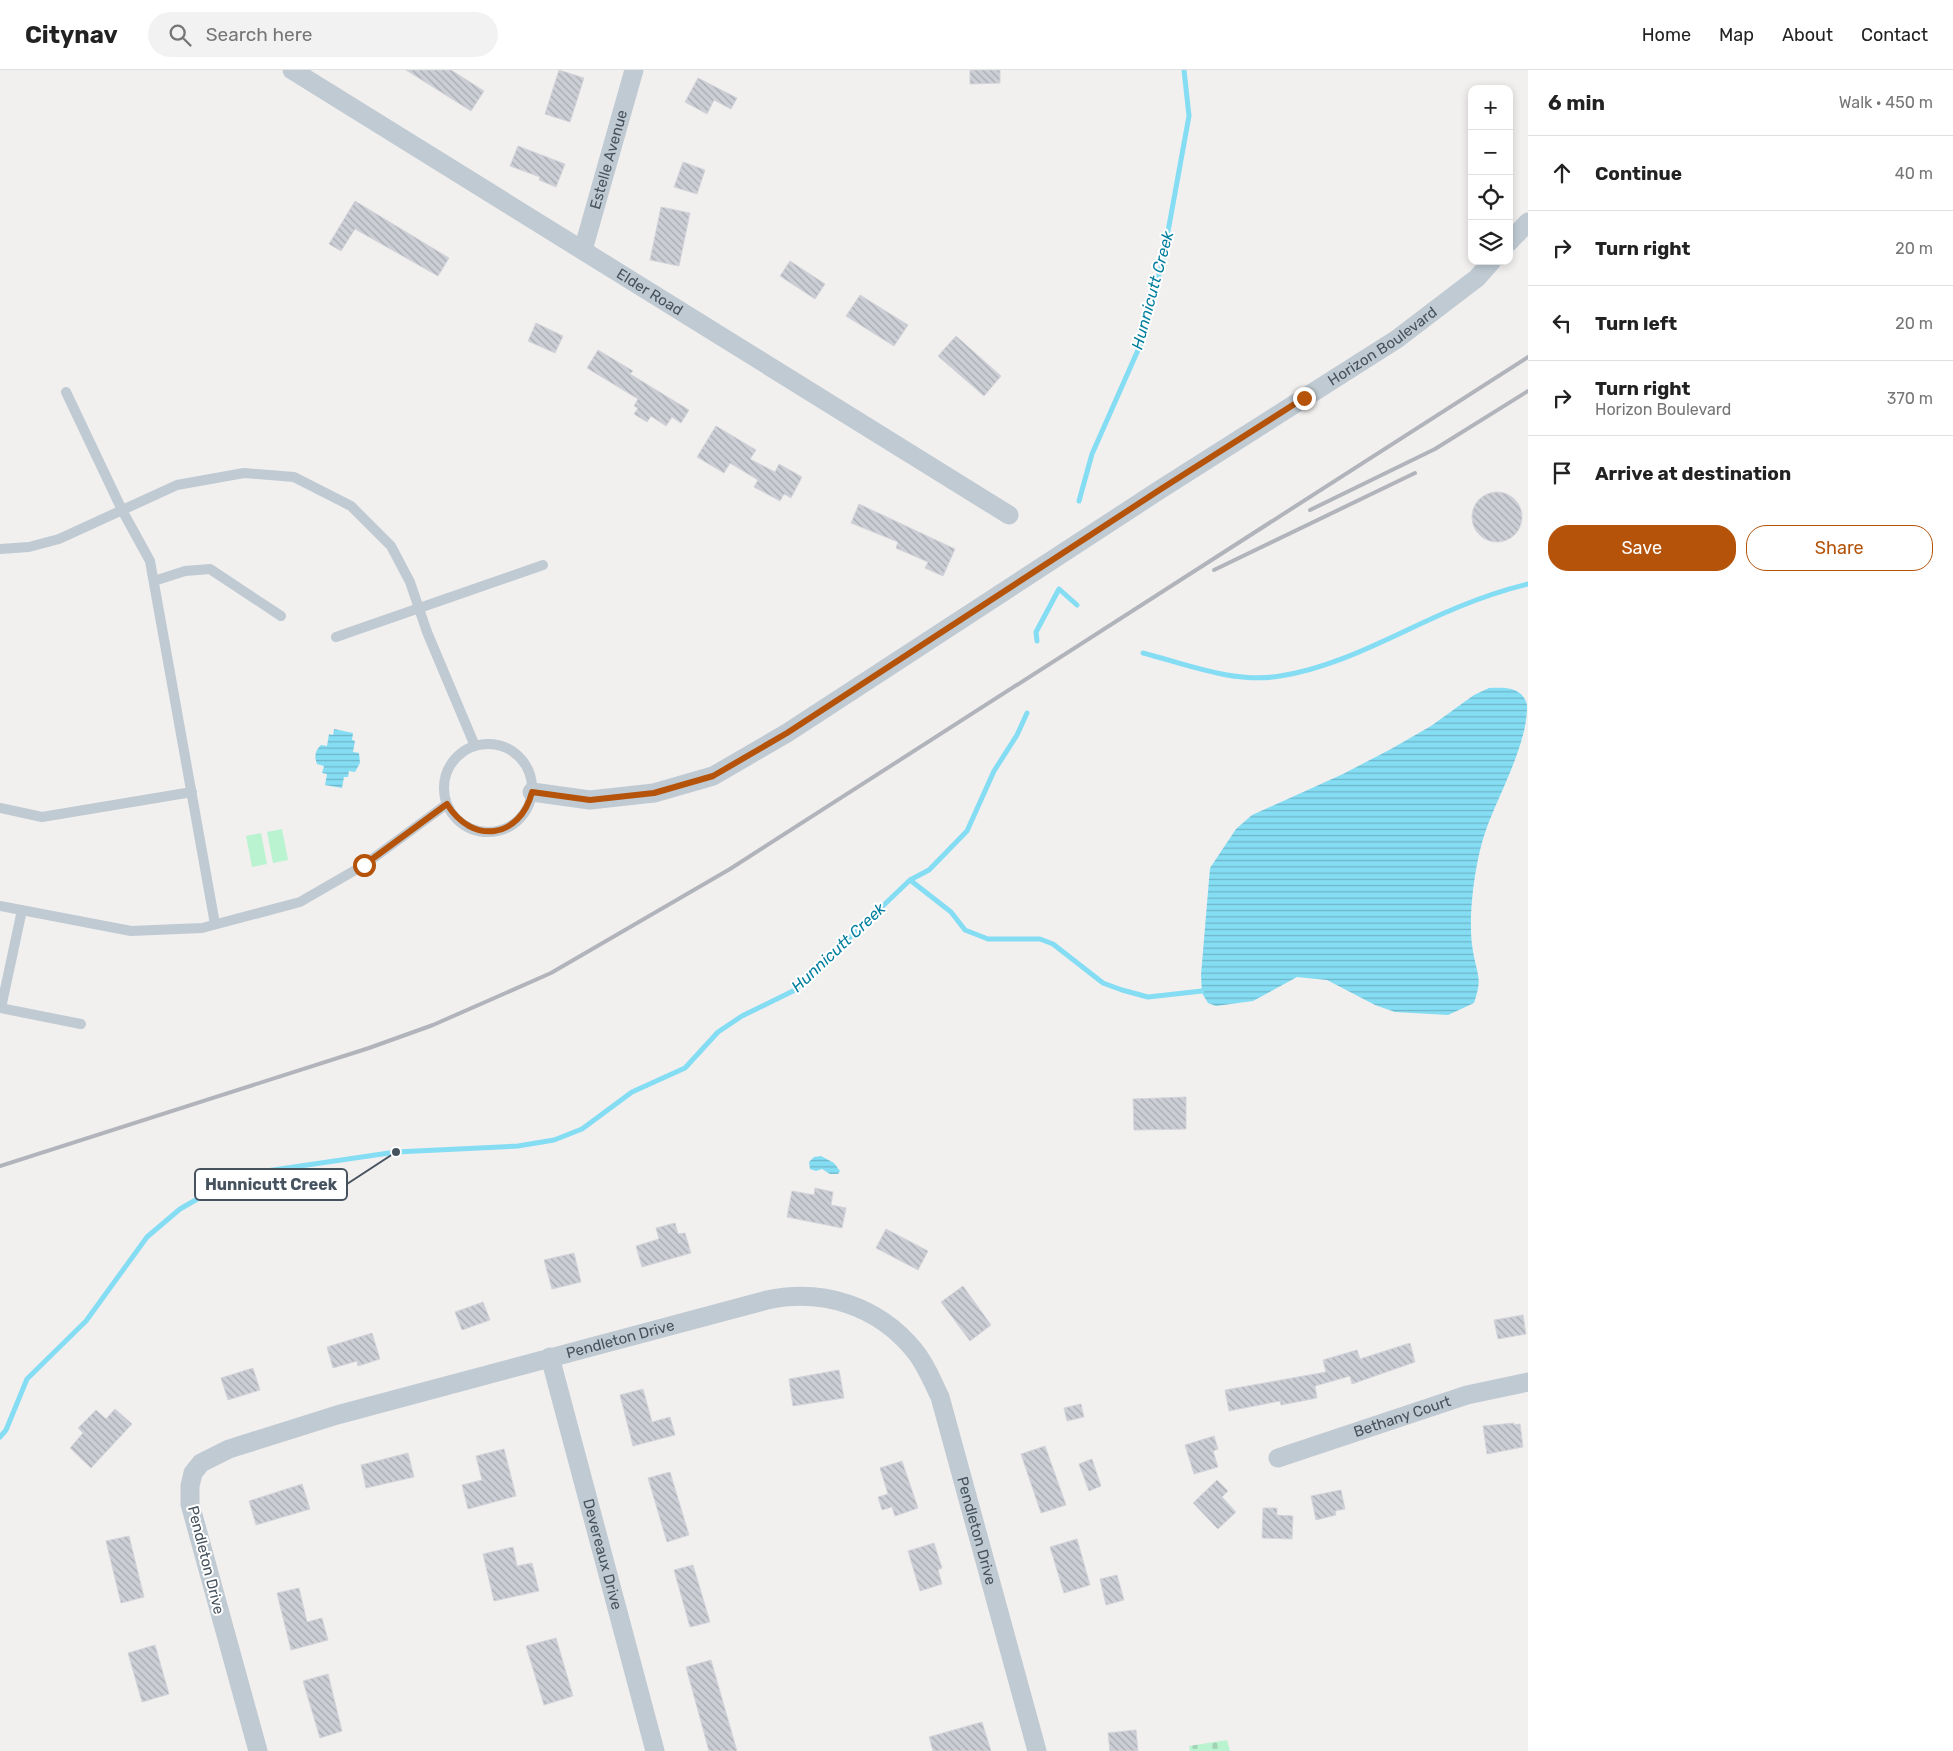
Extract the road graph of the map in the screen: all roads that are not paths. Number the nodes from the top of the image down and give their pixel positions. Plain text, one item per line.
1 (292, 70) edge
2 (634, 70) edge
3 (1528, 222) edge
4 (1513, 238) edge
5 (583, 250) junction
6 (1488, 265) edge
7 (66, 392) dead end
8 (122, 510) junction
9 (1009, 515) dead end
10 (0, 549) edge
11 (543, 565) dead end
12 (154, 581) junction
13 (419, 608) junction
14 (281, 616) dead end
15 (336, 637) dead end
16 (475, 746) junction
17 (192, 792) junction
18 (532, 792) junction
19 (447, 804) junction
20 (0, 808) edge
21 (0, 906) edge
22 (22, 910) junction
23 (215, 924) junction
24 (0, 1008) edge
25 (81, 1024) dead end
26 (550, 1357) junction
27 (1528, 1382) edge
28 (1278, 1458) dead end
29 (258, 1751) edge
30 (655, 1751) edge
31 (1037, 1751) edge

1 - 5 street, Elder Road
2 - 5 street, Estelle Avenue
3 - 4 street
5 - 9 street, Elder Road
6 - 18 street, Horizon Boulevard
7 - 8 lane
8 - 10 lane
8 - 12 lane
8 - 13 lane
11 - 13 lane
12 - 14 lane
12 - 17 lane
13 - 15 lane
13 - 16 lane
16 - 18 lane
16 - 19 lane
17 - 20 lane
17 - 23 lane
18 - 19 lane
19 - 23 lane
21 - 22 lane
22 - 23 lane
22 - 24 lane
24 - 25 lane
26 - 29 street, Pendleton Drive
26 - 30 street, Devereaux Drive
26 - 31 street, Pendleton Drive
27 - 28 street, Bethany Court

